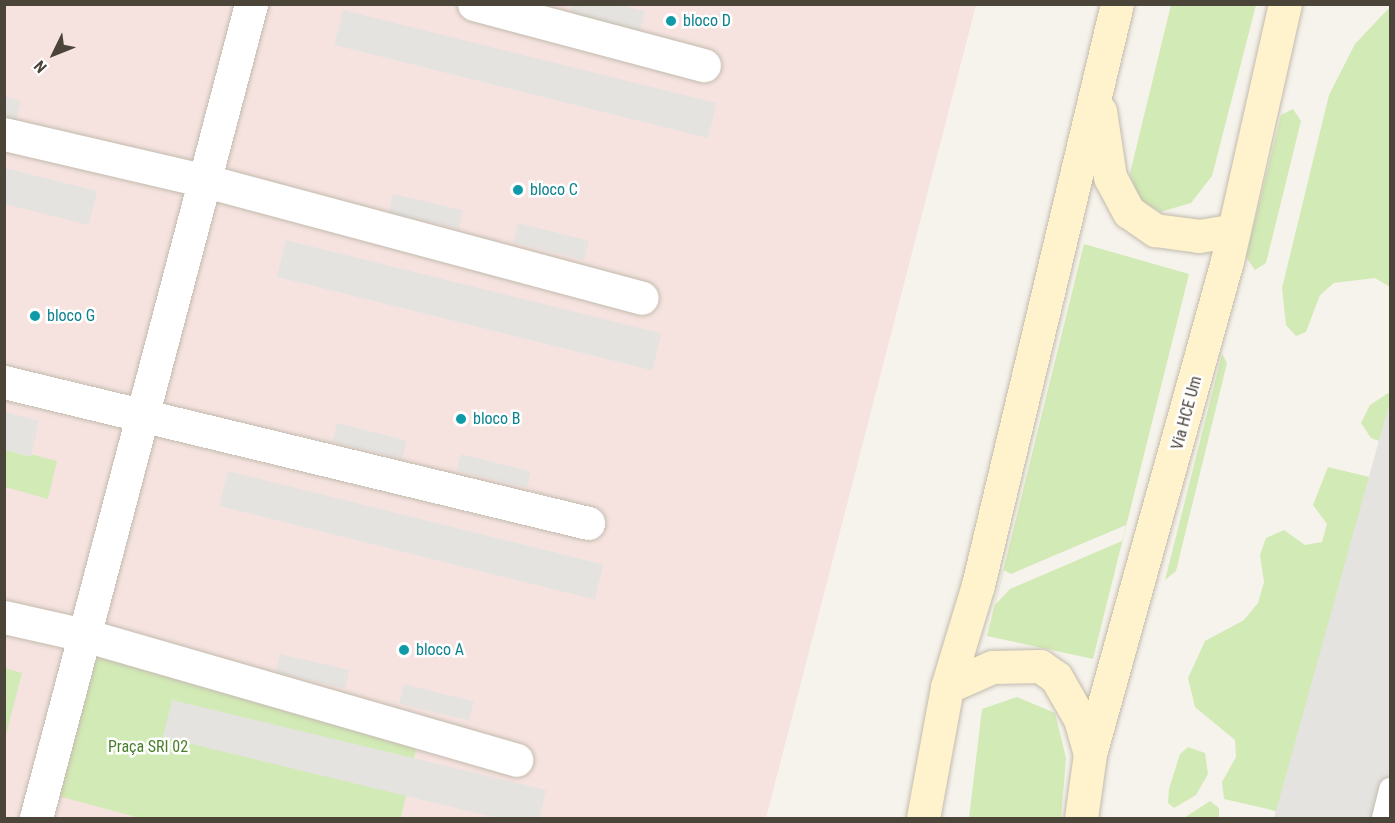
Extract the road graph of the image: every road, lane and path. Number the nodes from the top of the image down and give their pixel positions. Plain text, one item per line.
1 (251, 4) edge
2 (474, 4) edge
3 (1118, 4) edge
4 (1285, 4) edge
5 (705, 65) dead end
6 (1100, 79) junction
7 (4, 134) edge
8 (206, 181) junction
9 (1230, 231) junction
10 (642, 298) dead end
11 (4, 382) edge
12 (146, 417) junction
13 (588, 524) dead end
14 (4, 617) edge
15 (84, 635) junction
16 (947, 687) junction
17 (1090, 754) junction
18 (516, 760) dead end
19 (1390, 789) edge
20 (36, 819) edge
21 (923, 819) edge
22 (1081, 819) edge
23 (1383, 819) edge

1 - 8 street
2 - 5 street
3 - 6 main road
4 - 9 main road, Via HCE Um
6 - 9 main road
6 - 16 main road
7 - 8 street
8 - 10 street
8 - 12 street
9 - 17 main road, Via HCE Um
11 - 12 street
12 - 13 street
12 - 15 street
14 - 15 street
15 - 18 street
15 - 20 street
16 - 17 main road
16 - 21 main road
17 - 22 main road, Via HCE Um
19 - 23 lane

